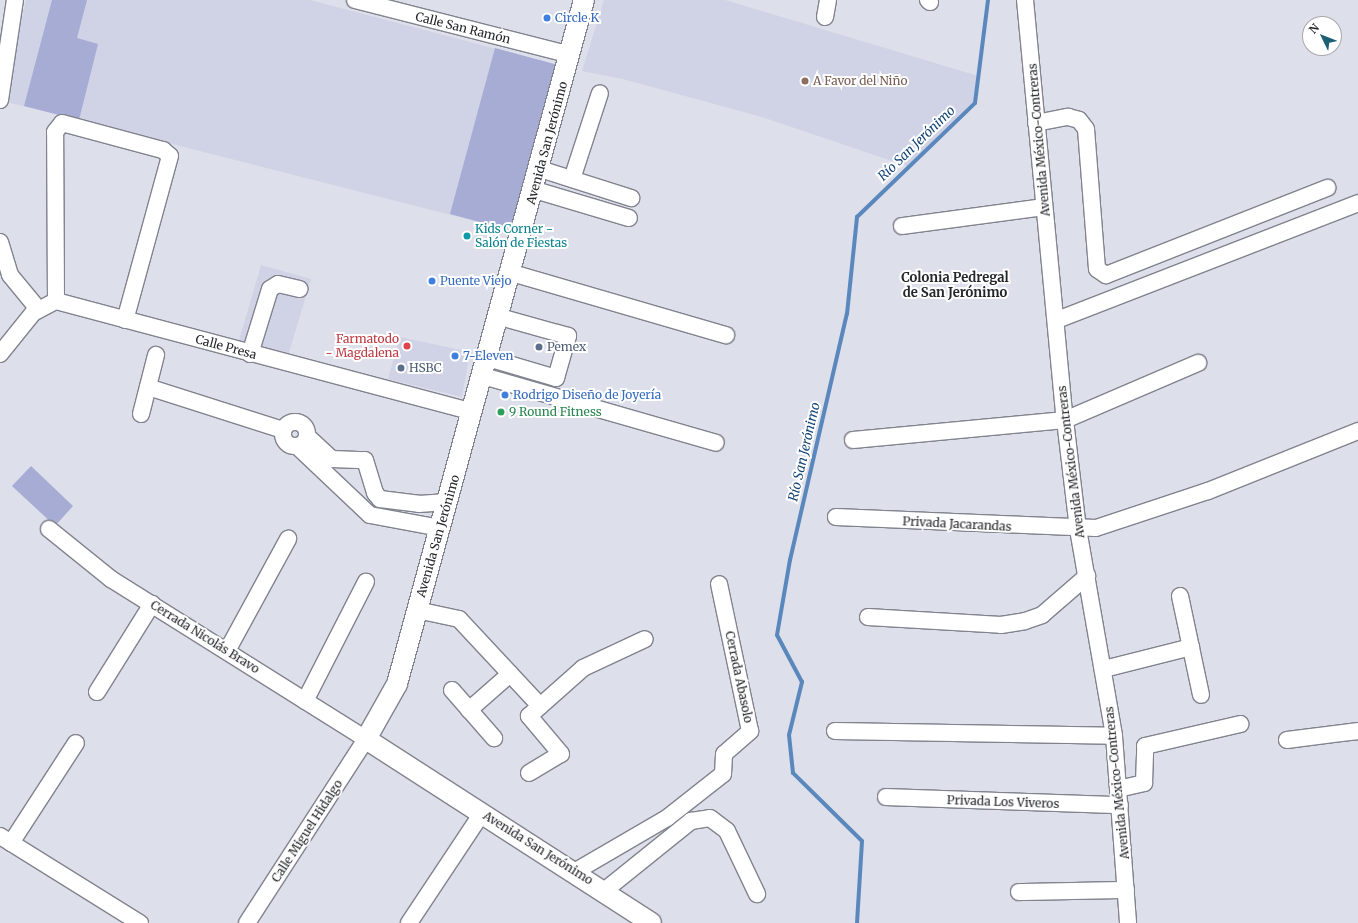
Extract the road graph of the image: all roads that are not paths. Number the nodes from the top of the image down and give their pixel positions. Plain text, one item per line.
1 (15, 0) edge
2 (355, 0) edge
3 (584, 0) edge
4 (828, 0) edge
5 (1026, 0) edge
6 (825, 17) dead end
7 (5, 18) edge
8 (570, 55) junction
9 (1, 71) edge
10 (600, 93) dead end
11 (0, 100) edge
12 (1036, 123) junction
13 (540, 169) junction
14 (572, 179) junction
15 (1327, 188) dead end
16 (534, 190) junction
17 (631, 198) dead end
18 (1358, 203) edge
19 (1044, 207) junction
20 (629, 218) dead end
21 (902, 226) dead end
22 (0, 242) edge
23 (512, 272) junction
24 (299, 289) dead end
25 (56, 301) junction
26 (38, 309) junction
27 (500, 317) junction
28 (125, 320) junction
29 (1057, 320) junction
30 (726, 335) dead end
31 (0, 354) edge
32 (250, 354) junction
33 (156, 355) dead end
34 (1198, 363) dead end
35 (486, 367) junction
36 (148, 387) junction
37 (472, 412) junction
38 (140, 414) dead end
39 (1065, 420) junction
40 (1358, 431) edge
41 (853, 440) dead end
42 (302, 441) junction
43 (716, 443) dead end
44 (447, 502) junction
45 (836, 517) dead end
46 (440, 528) junction
47 (48, 529) dead end
48 (1078, 529) junction
49 (288, 539) dead end
50 (1088, 576) junction
51 (366, 582) dead end
52 (719, 584) dead end
53 (1180, 596) dead end
54 (152, 604) junction
55 (417, 610) junction
56 (868, 617) dead end
57 (645, 639) dead end
58 (1191, 647) junction
59 (227, 651) junction
60 (1104, 669) junction
61 (510, 674) junction
62 (452, 690) dead end
63 (97, 692) dead end
64 (1201, 695) dead end
65 (305, 701) junction
66 (540, 706) junction
67 (469, 710) junction
68 (1240, 724) dead end
69 (835, 730) dead end
70 (1358, 731) edge
71 (1114, 736) junction
72 (494, 738) dead end
73 (366, 739) junction
74 (1287, 740) dead end
75 (76, 743) dead end
76 (529, 773) dead end
77 (1118, 789) junction
78 (886, 797) dead end
79 (1120, 805) junction
80 (482, 813) junction
81 (5, 839) edge
82 (576, 871) junction
83 (1126, 890) junction
84 (604, 891) junction
85 (1019, 892) dead end
86 (757, 894) dead end
87 (140, 923) edge
88 (247, 923) edge
89 (409, 923) edge
90 (651, 923) edge
91 (1128, 923) edge

1 - 7 street
2 - 8 street, Calle San Ramón
3 - 8 main road, Avenida San Jerónimo
4 - 6 street
5 - 12 street, Avenida México-Contreras
7 - 9 street
8 - 13 main road, Avenida San Jerónimo
9 - 11 street
10 - 14 street
12 - 15 street
12 - 19 street, Avenida México-Contreras
13 - 14 street
13 - 16 main road, Avenida San Jerónimo
14 - 17 street
16 - 20 street
16 - 23 main road, Avenida San Jerónimo
18 - 29 street
19 - 21 street
19 - 29 street, Avenida México-Contreras
22 - 26 street
23 - 27 main road, Avenida San Jerónimo
23 - 30 street
24 - 32 street
25 - 26 street
25 - 28 street, Calle Presa
25 - 28 street
26 - 31 street
27 - 35 main road, Avenida San Jerónimo
27 - 35 street
28 - 32 street, Calle Presa
29 - 39 street, Avenida México-Contreras
32 - 37 street, Calle Presa
33 - 36 street
34 - 39 street
35 - 37 main road, Avenida San Jerónimo
35 - 43 street
36 - 38 street
36 - 42 street
37 - 44 main road, Avenida San Jerónimo
39 - 41 street
39 - 48 street, Avenida México-Contreras
40 - 48 street, Privada Jacarandas
42 - 44 street
42 - 46 street
44 - 46 main road, Avenida San Jerónimo
45 - 48 street, Privada Jacarandas
46 - 55 main road, Avenida San Jerónimo
47 - 54 street, Cerrada Nicolás Bravo
48 - 50 street, Avenida México-Contreras
49 - 59 street
50 - 56 street
50 - 60 street, Avenida México-Contreras
51 - 65 street
52 - 82 street, Cerrada Abasolo
53 - 58 street
54 - 59 street, Cerrada Nicolás Bravo
54 - 63 street
55 - 61 street
55 - 73 main road, Avenida San Jerónimo
57 - 66 street
58 - 60 street
58 - 64 street
59 - 65 street, Cerrada Nicolás Bravo
60 - 71 street, Avenida México-Contreras
61 - 66 street
61 - 67 street
62 - 67 street
65 - 73 street, Cerrada Nicolás Bravo
66 - 76 street
67 - 72 street
68 - 77 street
69 - 71 street
70 - 74 street
71 - 77 street, Avenida México-Contreras
73 - 80 main road, Avenida San Jerónimo
73 - 88 street, Calle Miguel Hidalgo
75 - 81 street
77 - 79 street, Avenida México-Contreras
78 - 79 street, Privada Los Viveros
79 - 83 street, Avenida México-Contreras
80 - 82 main road, Avenida San Jerónimo
80 - 89 street
81 - 87 street
82 - 84 main road, Avenida San Jerónimo
83 - 85 street
83 - 91 street, Avenida México-Contreras
84 - 86 street
84 - 90 main road, Avenida San Jerónimo

